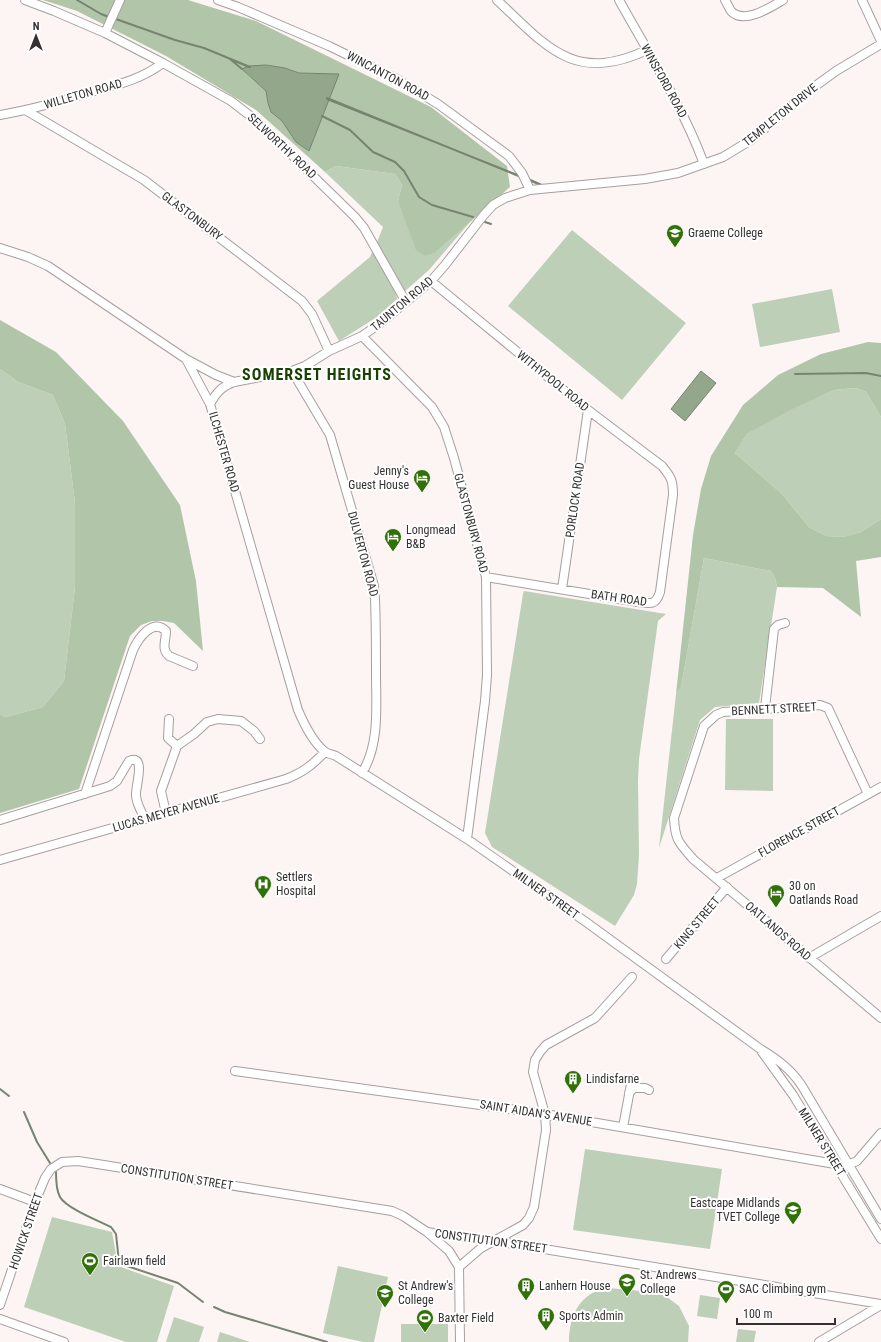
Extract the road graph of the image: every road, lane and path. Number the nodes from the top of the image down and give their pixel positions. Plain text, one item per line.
1 (25, 0) edge
2 (120, 0) edge
3 (221, 0) edge
4 (497, 0) edge
5 (619, 0) edge
6 (725, 0) edge
7 (783, 0) edge
8 (862, 0) edge
9 (105, 33) junction
10 (881, 41) edge
11 (881, 44) edge
12 (647, 50) junction
13 (163, 63) junction
14 (27, 111) junction
15 (0, 115) edge
16 (704, 164) junction
17 (530, 190) junction
18 (0, 248) edge
19 (431, 281) junction
20 (406, 302) junction
21 (362, 336) junction
22 (329, 351) junction
23 (186, 359) junction
24 (292, 371) junction
25 (234, 382) junction
26 (210, 404) junction
27 (588, 410) junction
28 (673, 482) joint
29 (486, 577) junction
30 (562, 589) junction
31 (785, 623) dead end
32 (193, 666) dead end
33 (764, 708) junction
34 (169, 719) dead end
35 (260, 739) dead end
36 (177, 746) junction
37 (325, 752) junction
38 (362, 773) junction
39 (881, 787) edge
40 (85, 794) junction
41 (868, 794) junction
42 (166, 813) junction
43 (145, 819) junction
44 (0, 820) edge
45 (467, 839) junction
46 (678, 842) joint
47 (0, 860) edge
48 (717, 878) junction
49 (727, 887) junction
50 (881, 916) edge
51 (809, 958) junction
52 (666, 959) dead end
53 (632, 977) dead end
54 (881, 1018) edge
55 (759, 1048) junction
56 (235, 1071) dead end
57 (632, 1079) dead end
58 (649, 1090) dead end
59 (629, 1093) junction
60 (545, 1114) junction
61 (623, 1127) junction
62 (881, 1133) edge
63 (60, 1163) joint
64 (835, 1164) junction
65 (848, 1165) junction
66 (0, 1190) edge
67 (35, 1202) junction
68 (881, 1219) edge
69 (427, 1232) junction
70 (881, 1239) edge
71 (495, 1241) junction
72 (459, 1267) junction
73 (0, 1305) edge
74 (881, 1305) edge
75 (0, 1319) edge
76 (64, 1342) edge
77 (460, 1342) edge
78 (820, 1342) edge

1 - 9 street, SELWORTHY ROAD
2 - 9 street
3 - 17 street, WINCANTON ROAD
4 - 12 street
5 - 12 street, WINSFORD ROAD
6 - 7 street
8 - 10 street
9 - 13 street, SELWORTHY ROAD
11 - 16 street, TEMPLETON DRIVE
12 - 16 street, WINSFORD ROAD
13 - 14 street, WILLETON ROAD
13 - 20 street, SELWORTHY ROAD
14 - 15 street, WILLETON ROAD
14 - 22 street, GLASTONBURY
16 - 17 street, TEMPLETON DRIVE
17 - 19 street, TAUNTON ROAD
18 - 23 street, ILCHESTER ROAD
19 - 20 street, TAUNTON ROAD
19 - 27 street, WITHYPOOL ROAD
20 - 21 street, TAUNTON ROAD
21 - 22 street, TAUNTON ROAD
21 - 29 street, GLASTONBURY ROAD
22 - 24 street, TAUNTON ROAD
23 - 25 street
23 - 26 street, ILCHESTER ROAD
24 - 25 street, TAUNTON ROAD
24 - 38 street, DULVERTON ROAD
25 - 26 street, TAUNTON ROAD
26 - 37 street, ILCHESTER ROAD
27 - 28 street, WITHYPOOL ROAD
27 - 30 street, PORLOCK ROAD
28 - 30 street, BATH ROAD
29 - 30 street, BATH ROAD
29 - 45 street, GLASTONBURY ROAD
31 - 33 street
32 - 40 street
33 - 41 street, BENNETT STREET
33 - 46 street, BENNETT STREET
34 - 36 street
35 - 36 street
36 - 42 street
37 - 38 street, MILNER STREET
37 - 42 street, LUCAS MEYER AVENUE
38 - 45 street, MILNER STREET
39 - 41 street, FLORENCE STREET
40 - 43 street
40 - 44 street
41 - 48 street, FLORENCE STREET
42 - 43 street, LUCAS MEYER AVENUE
43 - 47 street, LUCAS MEYER AVENUE
45 - 55 street, MILNER STREET
46 - 48 street, OATLANDS ROAD
48 - 49 street, OATLANDS ROAD
49 - 51 street, OATLANDS ROAD
49 - 52 street, KING STREET
50 - 51 street
51 - 54 street, OATLANDS ROAD
53 - 60 street
55 - 64 street, MILNER STREET
55 - 65 street, MILNER STREET
56 - 60 street, SAINT AIDAN'S AVENUE
57 - 59 street
58 - 59 street
59 - 61 street
60 - 61 street, SAINT AIDAN'S AVENUE
60 - 71 street
61 - 64 street, SAINT AIDAN'S AVENUE
62 - 65 street
63 - 67 street, HOWICK STREET
63 - 69 street, CONSTITUTION STREET
64 - 65 street, SAINT AIDAN'S AVENUE
64 - 70 street, MILNER STREET
65 - 68 street, MILNER STREET
66 - 67 street
67 - 73 street, HOWICK STREET
69 - 71 street, CONSTITUTION STREET
69 - 72 street
71 - 72 street
71 - 74 street, CONSTITUTION STREET
72 - 77 street
74 - 78 street
75 - 76 street

